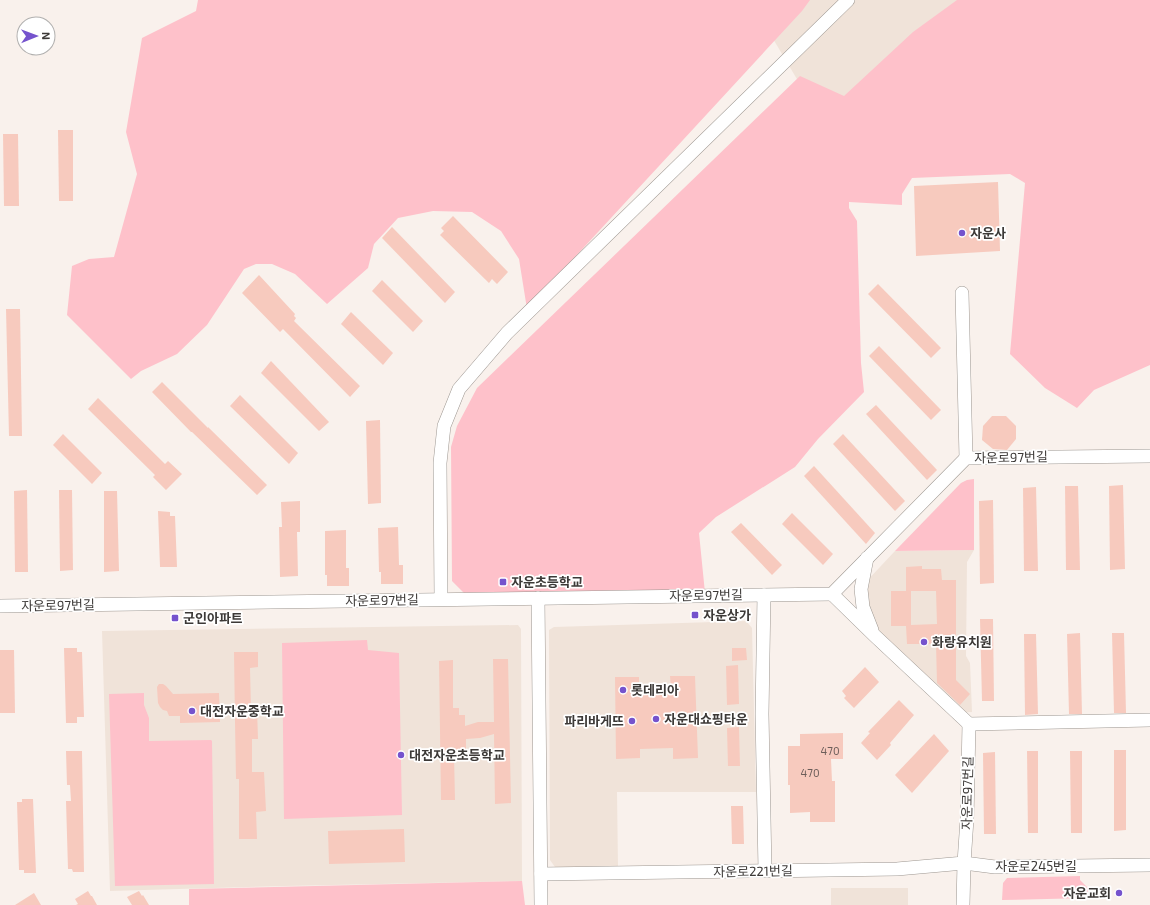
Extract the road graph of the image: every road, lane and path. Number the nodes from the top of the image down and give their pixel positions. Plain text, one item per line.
1 (848, 0) edge
2 (962, 293) dead end
3 (1150, 456) edge
4 (966, 458) junction
5 (867, 558) junction
6 (764, 594) junction
7 (832, 594) junction
8 (538, 598) junction
9 (441, 599) junction
10 (0, 606) edge
11 (874, 635) junction
12 (1150, 720) edge
13 (969, 724) junction
14 (964, 863) junction
15 (1150, 865) edge
16 (765, 870) junction
17 (541, 874) junction
18 (541, 905) edge
19 (963, 905) edge

1 - 9 street
2 - 4 street
3 - 4 street, 자운로97번길
4 - 5 street, 자운로97번길
5 - 7 street, 자운로97번길
5 - 11 street
6 - 7 street, 자운로97번길
6 - 8 street, 자운로97번길
6 - 16 street
7 - 11 street
8 - 9 street, 자운로97번길
8 - 17 street
9 - 10 street, 자운로97번길
11 - 13 street
12 - 13 street
13 - 14 street, 자운로97번길
14 - 15 street, 자운로245번길
14 - 16 street, 자운로221번길
14 - 19 street
16 - 17 street, 자운로221번길
17 - 18 street

